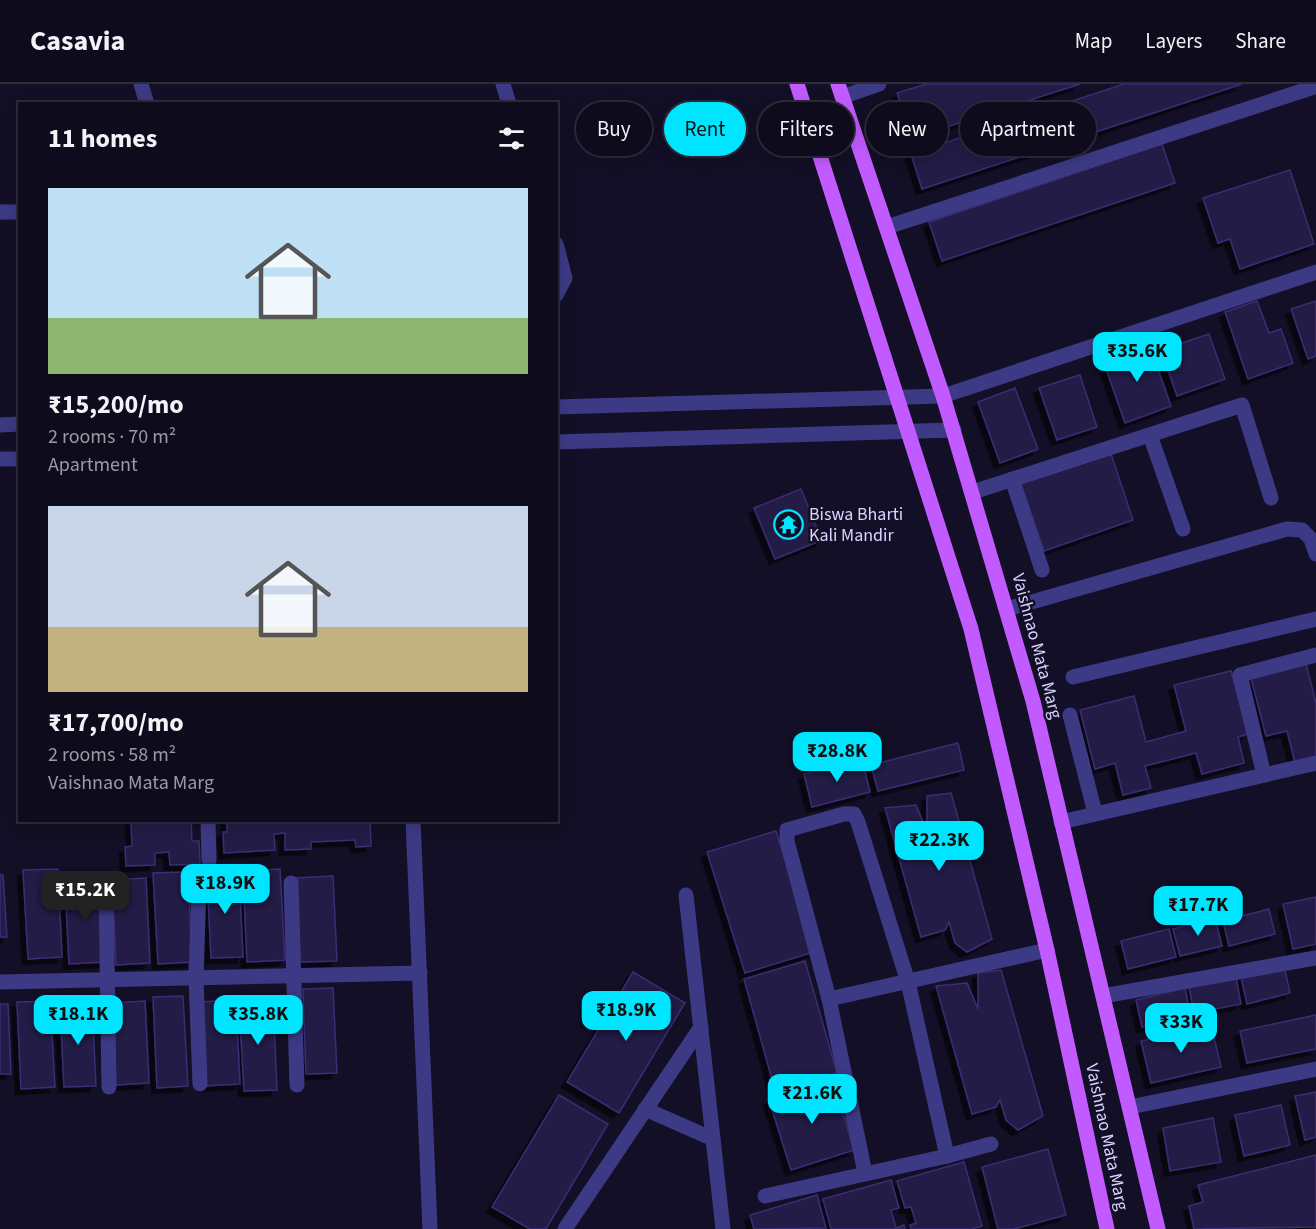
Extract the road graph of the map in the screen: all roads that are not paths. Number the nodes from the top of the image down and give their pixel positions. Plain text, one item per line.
1 (141, 84) edge
2 (503, 84) edge
3 (797, 84) edge
4 (879, 84) edge
5 (1314, 88) edge
6 (840, 91) edge
7 (146, 102) edge
8 (508, 102) edge
9 (0, 212) edge
10 (18, 212) edge
11 (887, 227) junction
12 (558, 251) edge
13 (1316, 272) edge
14 (558, 292) edge
15 (943, 396) junction
16 (897, 398) junction
17 (558, 407) edge
18 (18, 424) edge
19 (0, 425) edge
20 (954, 430) junction
21 (908, 432) junction
22 (1150, 435) junction
23 (558, 442) edge
24 (0, 459) edge
25 (18, 459) edge
26 (1012, 479) junction
27 (973, 492) junction
28 (1271, 498) dead end
29 (1183, 529) dead end
30 (1316, 554) edge
31 (1042, 570) dead end
32 (1007, 609) junction
33 (1316, 619) edge
34 (1316, 655) edge
35 (1073, 677) dead end
36 (1070, 715) dead end
37 (1316, 763) edge
38 (1264, 775) junction
39 (1095, 813) junction
40 (208, 822) edge
41 (413, 822) edge
42 (1061, 822) junction
43 (209, 860) dead end
44 (291, 883) dead end
45 (106, 884) dead end
46 (199, 886) dead end
47 (686, 895) dead end
48 (1047, 950) junction
49 (1316, 958) edge
50 (420, 973) junction
51 (293, 976) junction
52 (196, 978) junction
53 (110, 980) junction
54 (0, 982) edge
55 (908, 982) junction
56 (1103, 996) junction
57 (829, 999) junction
58 (700, 1027) junction
59 (1316, 1069) edge
60 (200, 1084) dead end
61 (297, 1085) dead end
62 (109, 1088) dead end
63 (1130, 1107) junction
64 (645, 1109) junction
65 (713, 1140) junction
66 (992, 1143) dead end
67 (947, 1156) junction
68 (865, 1173) junction
69 (765, 1196) dead end
70 (430, 1229) edge
71 (565, 1229) edge
72 (723, 1229) edge
73 (1106, 1229) edge
74 (1158, 1229) edge

1 - 7 street
2 - 8 street
3 - 16 main road, Vaishnao Mata Marg
4 - 6 street
5 - 11 street
6 - 11 main road, Vaishnao Mata Marg
9 - 10 street
11 - 15 main road, Vaishnao Mata Marg
12 - 14 street
13 - 15 street
15 - 16 street
15 - 20 main road, Vaishnao Mata Marg
16 - 17 street
16 - 21 main road, Vaishnao Mata Marg
18 - 19 street
20 - 21 street
20 - 27 main road, Vaishnao Mata Marg
21 - 23 street
21 - 48 main road, Vaishnao Mata Marg
22 - 26 street
22 - 28 street
22 - 29 street
24 - 25 street
26 - 27 street
26 - 31 street
27 - 32 main road, Vaishnao Mata Marg
30 - 32 street
32 - 42 main road, Vaishnao Mata Marg
33 - 35 street
34 - 38 street
36 - 39 street
37 - 38 street
38 - 39 street
39 - 42 street
40 - 43 street
41 - 50 street
42 - 56 main road, Vaishnao Mata Marg
44 - 51 street
45 - 53 street
46 - 52 street
47 - 58 street
48 - 55 street
48 - 73 main road, Vaishnao Mata Marg
49 - 56 street
50 - 51 street
50 - 70 street
51 - 52 street
51 - 61 street
52 - 53 street
52 - 60 street
53 - 54 street
53 - 62 street
55 - 57 street
55 - 57 street
55 - 67 street
56 - 63 main road, Vaishnao Mata Marg
57 - 68 street
58 - 64 street
58 - 65 street
59 - 63 street
63 - 74 main road, Vaishnao Mata Marg
64 - 65 street
64 - 71 street
65 - 72 street
66 - 67 street
67 - 68 street
68 - 69 street

